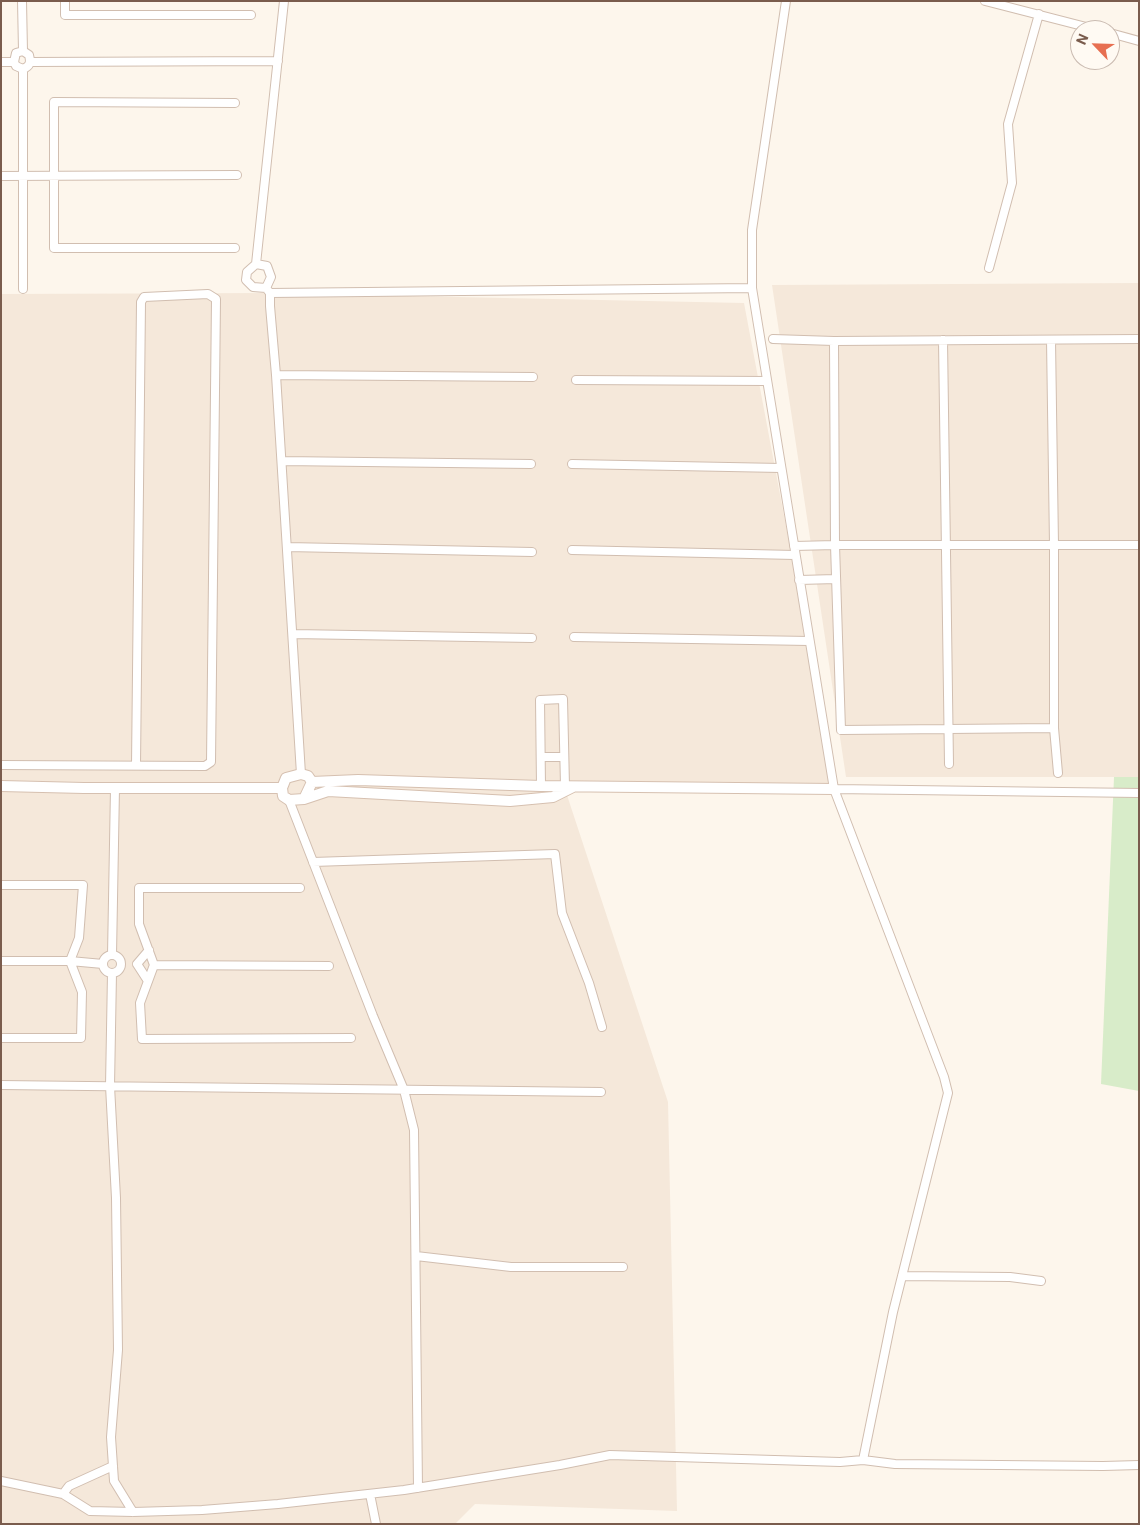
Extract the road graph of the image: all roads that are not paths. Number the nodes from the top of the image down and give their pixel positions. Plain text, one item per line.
1 (22, 1) edge
2 (65, 1) edge
3 (284, 1) edge
4 (786, 1) edge
5 (985, 1) edge
6 (1039, 14) junction
7 (251, 15) dead end
8 (1070, 22) edge
9 (1120, 36) edge
10 (1139, 41) edge
11 (22, 51) junction
12 (278, 61) junction
13 (1, 62) edge
14 (14, 62) junction
15 (30, 62) junction
16 (23, 69) junction
17 (234, 103) dead end
18 (237, 175) dead end
19 (1, 176) edge
20 (23, 176) junction
21 (54, 176) junction
22 (235, 248) dead end
23 (256, 264) junction
24 (989, 268) dead end
25 (752, 288) junction
26 (23, 289) dead end
27 (268, 290) junction
28 (772, 339) dead end
29 (1139, 339) edge
30 (943, 340) junction
31 (1051, 340) junction
32 (834, 341) junction
33 (276, 375) junction
34 (533, 377) dead end
35 (576, 380) dead end
36 (767, 381) junction
37 (282, 461) junction
38 (531, 464) dead end
39 (572, 464) dead end
40 (781, 468) junction
41 (835, 545) junction
42 (1054, 545) junction
43 (1139, 545) edge
44 (794, 546) junction
45 (946, 546) junction
46 (287, 547) junction
47 (572, 550) dead end
48 (532, 552) dead end
49 (795, 555) junction
50 (836, 579) junction
51 (799, 580) junction
52 (293, 634) junction
53 (574, 637) dead end
54 (532, 638) dead end
55 (809, 642) junction
56 (1054, 728) junction
57 (948, 729) junction
58 (564, 757) junction
59 (541, 758) junction
60 (949, 764) dead end
61 (136, 765) junction
62 (1, 766) edge
63 (1058, 773) dead end
64 (301, 774) junction
65 (312, 782) junction
66 (1, 786) edge
67 (541, 786) junction
68 (570, 786) junction
69 (115, 788) junction
70 (282, 788) junction
71 (834, 790) junction
72 (1139, 793) edge
73 (289, 800) junction
74 (304, 800) junction
75 (313, 862) junction
76 (1, 886) edge
77 (300, 888) dead end
78 (149, 950) junction
79 (112, 955) junction
80 (70, 961) junction
81 (1, 962) edge
82 (104, 964) junction
83 (122, 964) junction
84 (137, 964) junction
85 (154, 965) junction
86 (329, 966) dead end
87 (112, 973) junction
88 (148, 981) junction
89 (602, 1027) dead end
90 (1, 1038) edge
91 (350, 1038) dead end
92 (1, 1085) edge
93 (110, 1086) junction
94 (404, 1090) junction
95 (601, 1092) dead end
96 (416, 1256) junction
97 (623, 1267) dead end
98 (902, 1276) junction
99 (1042, 1281) dead end
100 (864, 1460) junction
101 (1139, 1465) edge
102 (113, 1466) junction
103 (1, 1481) edge
104 (418, 1488) junction
105 (63, 1494) junction
106 (370, 1494) junction
107 (133, 1512) junction
108 (376, 1524) edge

1 - 11 street
2 - 7 street
3 - 12 street
4 - 25 street
5 - 6 street
6 - 8 street
6 - 24 street
9 - 10 street
11 - 14 street
11 - 15 street
12 - 15 street
12 - 23 street
13 - 14 street
14 - 16 street
15 - 16 street
16 - 20 street
17 - 21 street
18 - 21 street
19 - 20 street
20 - 21 street
20 - 26 street
21 - 22 street
23 - 27 street
23 - 27 street
25 - 27 street
25 - 36 street
27 - 33 street
28 - 32 street
29 - 31 street
30 - 31 street
30 - 32 street
30 - 45 street
31 - 42 street
32 - 41 street
33 - 34 street
33 - 37 street
35 - 36 street
36 - 40 street
37 - 38 street
37 - 46 street
39 - 40 street
40 - 44 street
41 - 44 street
41 - 45 street
41 - 50 street
42 - 43 street
42 - 45 street
42 - 56 street
44 - 49 street
45 - 57 street
46 - 48 street
46 - 52 street
47 - 49 street
49 - 51 street
50 - 51 street
50 - 57 street
51 - 55 street
52 - 54 street
52 - 64 street
53 - 55 street
55 - 71 street
56 - 57 street
56 - 63 street
57 - 60 street
58 - 59 street
58 - 59 street
58 - 68 street
59 - 67 street
61 - 61 street
61 - 62 street
64 - 65 street
64 - 70 street
65 - 67 street
65 - 74 street
66 - 69 street
67 - 68 street
68 - 71 street
68 - 74 street
69 - 70 street
69 - 79 street
70 - 73 street
71 - 72 street
71 - 98 street
73 - 74 street
73 - 75 street
75 - 89 street
75 - 94 street
76 - 80 street
77 - 78 street
78 - 84 street
78 - 85 street
79 - 82 street
79 - 83 street
80 - 81 street
80 - 82 street
80 - 90 street
82 - 87 street
83 - 84 street
83 - 87 street
84 - 88 street
85 - 86 street
85 - 88 street
87 - 93 street
88 - 91 street
92 - 93 street
93 - 94 street
93 - 102 street
94 - 95 street
94 - 96 street
96 - 97 street
96 - 104 street
98 - 99 street
98 - 100 street
100 - 101 street
100 - 104 street
102 - 105 street
102 - 107 street
103 - 105 street
104 - 106 street
105 - 107 street
106 - 107 street
106 - 108 street

